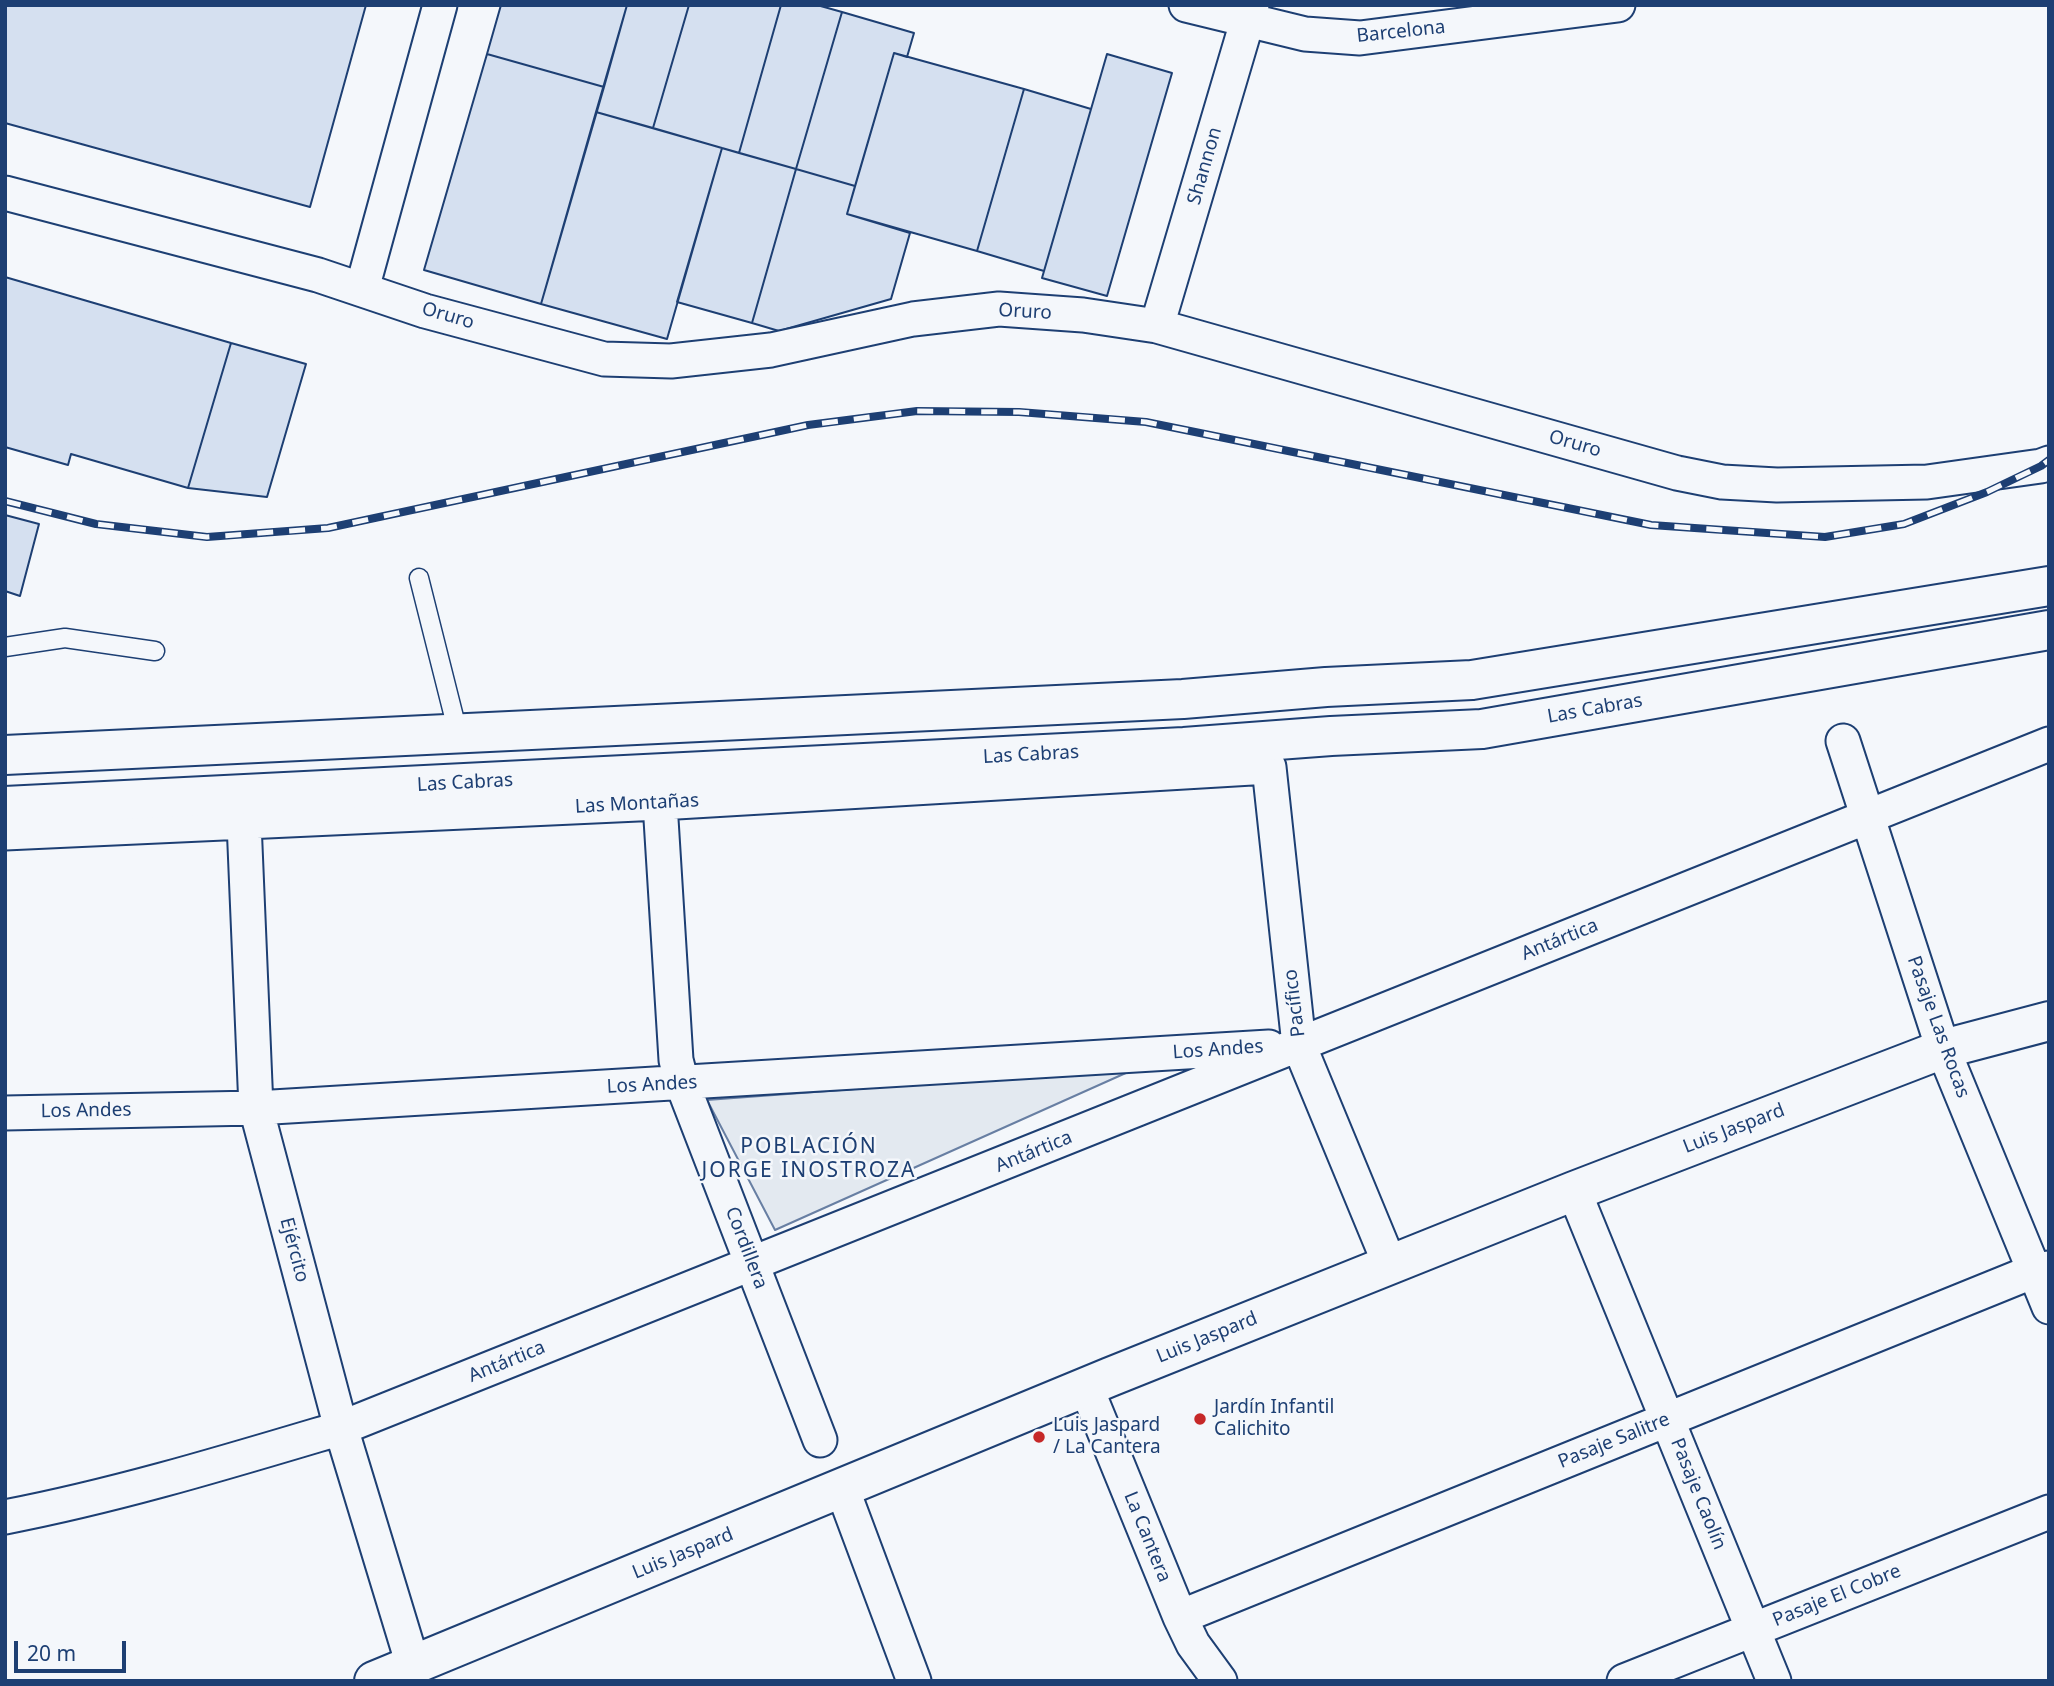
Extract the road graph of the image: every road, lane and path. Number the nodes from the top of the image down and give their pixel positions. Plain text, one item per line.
1 (440, 5) edge
2 (1186, 5) edge
3 (1618, 5) edge
4 (1250, 13) edge
5 (5, 193) edge
6 (362, 289) junction
7 (1157, 326) junction
8 (2049, 463) edge
9 (419, 578) dead end
10 (2049, 586) edge
11 (2049, 631) edge
12 (5, 647) edge
13 (155, 651) dead end
14 (457, 733) junction
15 (1843, 741) dead end
16 (2049, 744) edge
17 (5, 755) edge
18 (1269, 767) joint
19 (660, 803) junction
20 (5, 806) edge
21 (1867, 816) junction
22 (244, 822) junction
23 (5, 833) edge
24 (2049, 1021) edge
25 (1299, 1045) junction
26 (1943, 1049) junction
27 (682, 1083) junction
28 (257, 1108) junction
29 (5, 1113) edge
30 (1574, 1191) junction
31 (752, 1265) junction
32 (1390, 1265) junction
33 (2041, 1270) edge
34 (2049, 1307) edge
35 (1086, 1387) junction
36 (1667, 1419) junction
37 (341, 1428) junction
38 (820, 1440) dead end
39 (842, 1488) junction
40 (2049, 1512) edge
41 (5, 1517) edge
42 (1180, 1616) junction
43 (1753, 1629) junction
44 (413, 1665) junction
45 (374, 1681) edge
46 (914, 1681) edge
47 (1220, 1681) edge
48 (1625, 1681) edge
49 (1774, 1681) edge

1 - 6 street
2 - 4 street, Barcelona
3 - 4 street, Barcelona
4 - 7 street, Shannon
5 - 6 street, Oruro
6 - 7 street, Oruro
7 - 8 street, Oruro
9 - 14 lane
10 - 14 main road
11 - 20 main road, Las Cabras
12 - 13 lane
14 - 17 main road
15 - 21 street, Pasaje Las Rocas
16 - 21 street, Antártica
18 - 19 street, Las Montañas
18 - 25 street, Pacífico
19 - 22 street, Las Montañas
19 - 27 street, Cordillera
21 - 25 street, Antártica
21 - 26 street, Pasaje Las Rocas
22 - 23 street, Las Montañas
22 - 28 street, Ejército
24 - 26 main road, Luis Jaspard
25 - 27 street, Los Andes
25 - 31 street, Antártica
25 - 32 street, Pacífico
26 - 30 main road, Luis Jaspard
26 - 33 street, Pasaje Las Rocas
27 - 28 street, Los Andes
27 - 31 street, Cordillera
28 - 29 street, Los Andes
28 - 37 street, Ejército
30 - 32 main road, Luis Jaspard
30 - 36 street, Pasaje Caolín
31 - 37 street, Antártica
31 - 38 street, Cordillera
32 - 35 main road, Luis Jaspard
33 - 34 street, Pasaje Las Rocas
33 - 36 street, Pasaje Salitre
35 - 39 main road, Luis Jaspard
35 - 42 street, La Cantera
36 - 42 street, Pasaje Salitre
36 - 43 street, Pasaje Caolín
37 - 41 street, Antártica
37 - 44 street, Ejército
39 - 44 main road, Luis Jaspard
39 - 46 street
40 - 43 street, Pasaje El Cobre
42 - 47 street, La Cantera
43 - 48 street, Pasaje El Cobre
43 - 49 street, Pasaje Caolín
44 - 45 main road, Luis Jaspard

